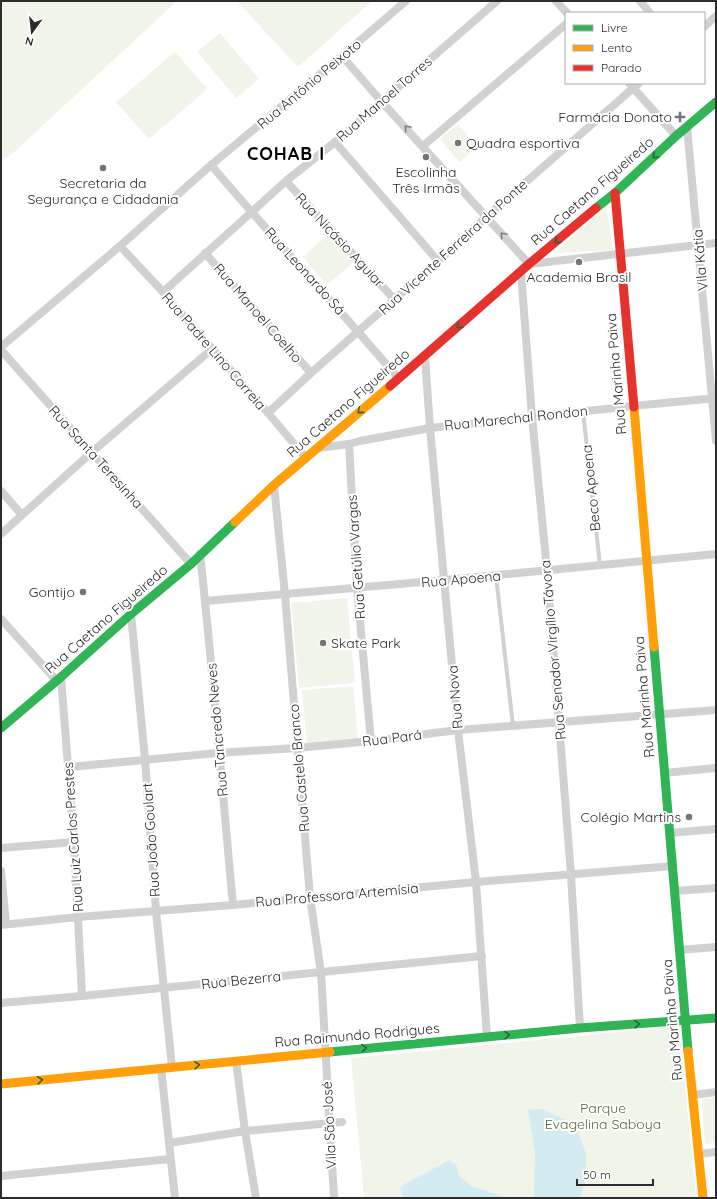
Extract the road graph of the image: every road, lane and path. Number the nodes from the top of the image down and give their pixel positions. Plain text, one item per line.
1 (406, 1) edge
2 (497, 1) edge
3 (556, 1) edge
4 (640, 1) edge
5 (566, 12) edge
6 (649, 12) edge
7 (716, 16) edge
8 (565, 25) edge
9 (705, 26) edge
10 (342, 56) junction
11 (634, 85) edge
12 (381, 101) junction
13 (716, 102) edge
14 (687, 127) junction
15 (676, 136) junction
16 (335, 142) junction
17 (423, 146) junction
18 (211, 165) junction
19 (286, 181) junction
20 (614, 193) junction
21 (251, 212) junction
22 (486, 217) junction
23 (716, 243) edge
24 (698, 245) junction
25 (120, 246) junction
26 (205, 253) junction
27 (620, 253) junction
28 (438, 261) junction
29 (529, 264) junction
30 (521, 272) junction
31 (164, 292) junction
32 (394, 299) junction
33 (359, 332) junction
34 (1, 348) edge
35 (212, 349) junction
36 (425, 356) junction
37 (311, 373) junction
38 (398, 378) junction
39 (714, 398) edge
40 (633, 406) junction
41 (583, 411) junction
42 (268, 413) junction
43 (532, 417) junction
44 (430, 428) junction
45 (716, 441) edge
46 (349, 444) junction
47 (318, 448) junction
48 (92, 452) junction
49 (306, 458) junction
50 (274, 485) junction
51 (1, 491) edge
52 (22, 515) junction
53 (1, 534) edge
54 (200, 554) junction
55 (716, 554) edge
56 (647, 561) junction
57 (191, 564) junction
58 (600, 565) junction
59 (547, 570) junction
60 (496, 576) junction
61 (445, 580) junction
62 (357, 588) junction
63 (285, 595) junction
64 (206, 601) junction
65 (131, 614) junction
66 (1, 618) edge
67 (59, 678) junction
68 (716, 710) edge
69 (660, 714) junction
70 (559, 723) junction
71 (513, 726) junction
72 (1, 728) edge
73 (458, 730) junction
74 (372, 741) junction
75 (297, 748) junction
76 (218, 753) junction
77 (145, 759) junction
78 (69, 767) junction
79 (716, 768) edge
80 (664, 773) junction
81 (716, 829) edge
82 (670, 833) junction
83 (74, 842) junction
84 (1, 848) edge
85 (673, 866) junction
86 (1, 871) edge
87 (571, 875) junction
88 (476, 882) junction
89 (716, 888) edge
90 (675, 891) junction
91 (310, 897) junction
92 (233, 905) junction
93 (156, 911) junction
94 (78, 917) junction
95 (4, 924) edge
96 (716, 947) edge
97 (679, 950) junction
98 (482, 956) junction
99 (321, 972) junction
100 (164, 988) junction
101 (82, 996) junction
102 (1, 1003) edge
103 (716, 1018) edge
104 (685, 1021) junction
105 (580, 1028) junction
106 (487, 1037) junction
107 (325, 1052) junction
108 (236, 1061) junction
109 (172, 1067) junction
110 (161, 1068) junction
111 (1, 1084) edge
112 (716, 1092) edge
113 (693, 1094) junction
114 (329, 1122) junction
115 (342, 1122) dead end
116 (245, 1131) junction
117 (169, 1143) junction
118 (716, 1152) edge
119 (698, 1154) junction
120 (170, 1159) junction
121 (1, 1176) edge
122 (174, 1198) edge
123 (256, 1198) edge
124 (334, 1198) edge
125 (703, 1198) edge

1 - 10 street, Rua Antônio Peixoto
2 - 12 street, Rua Manoel Torres
3 - 5 street
4 - 6 street
7 - 9 street
8 - 17 street
10 - 12 street
10 - 18 street, Rua Antônio Peixoto
11 - 15 street
11 - 22 street, Rua Vicente Ferreira da Ponte
12 - 16 street, Rua Manoel Torres
17 -> 12 street
13 - 14 main road, Rua Caetano Figueiredo
14 - 15 main road, Rua Caetano Figueiredo
14 - 24 street, Vila Kátia
15 -> 20 main road, Rua Caetano Figueiredo
16 - 19 street, Rua Manoel Torres
16 - 28 street
17 - 22 street
18 - 21 street, Rua Leonardo Sá
18 - 25 street, Rua Antônio Peixoto
19 - 21 street, Rua Manoel Torres
19 - 32 street, Rua Nicásio Aguiar
20 - 27 main road, Rua Marinha Paiva
20 -> 29 main road, Rua Caetano Figueiredo
21 - 26 street, Rua Manoel Torres
21 - 33 street, Rua Leonardo Sá
22 - 28 street, Rua Vicente Ferreira da Ponte
29 -> 22 street
23 - 24 street
24 - 27 street
24 - 39 street, Vila Kátia
25 - 31 street, Rua Padre Lino Correia
25 - 34 street, Rua Antônio Peixoto
26 - 31 street, Rua Manoel Torres
26 - 37 street, Rua Manoel Coelho
27 - 29 street
27 - 40 main road, Rua Marinha Paiva
28 - 32 street, Rua Vicente Ferreira da Ponte
29 - 30 main road, Rua Caetano Figueiredo
30 -> 36 main road, Rua Caetano Figueiredo
30 - 43 street, Rua Senador Virgílio Távora
31 - 35 street, Rua Padre Lino Correia
32 - 33 street, Rua Vicente Ferreira da Ponte
33 - 37 street, Rua Vicente Ferreira da Ponte
33 - 38 street, Rua Leonardo Sá
34 - 48 street, Rua Santa Teresinha
35 - 42 street, Rua Padre Lino Correia
35 - 48 street
36 - 38 main road, Rua Caetano Figueiredo
36 - 44 street, Rua Nova
37 - 42 street, Rua Vicente Ferreira da Ponte
38 -> 47 main road, Rua Caetano Figueiredo
39 - 40 street, Rua Marechal Rondon
39 - 45 street, Vila Kátia
40 - 41 street, Rua Marechal Rondon
40 - 56 main road, Rua Marinha Paiva
41 - 43 street, Rua Marechal Rondon
41 - 58 lane, Beco Apoena
42 - 49 street, Rua Padre Lino Correia
43 - 44 street, Rua Marechal Rondon
43 - 59 street, Rua Senador Virgílio Távora
44 - 46 street, Rua Marechal Rondon
44 - 61 street, Rua Nova
46 - 47 street, Rua Marechal Rondon
46 - 62 street, Rua Getúlio Vargas
47 - 49 main road, Rua Caetano Figueiredo
48 - 52 street
48 - 57 street, Rua Santa Teresinha
49 - 50 main road, Rua Caetano Figueiredo
50 - 54 main road, Rua Caetano Figueiredo
50 - 63 street, Rua Castelo Branco
51 - 52 street
52 - 53 street
54 - 57 main road, Rua Caetano Figueiredo
54 - 64 street, Rua Tancredo Neves
55 - 56 street, Rua Apoena
56 - 58 street, Rua Apoena
56 - 69 main road, Rua Marinha Paiva
57 - 65 main road, Rua Caetano Figueiredo
58 - 59 street, Rua Apoena
59 - 60 street, Rua Apoena
59 - 70 street, Rua Senador Virgílio Távora
60 - 61 street, Rua Apoena
60 - 71 lane
61 - 62 street, Rua Apoena
61 - 73 street, Rua Nova
62 - 63 street, Rua Apoena
62 - 74 street, Rua Getúlio Vargas
63 - 64 street, Rua Apoena
63 - 75 street, Rua Castelo Branco
64 - 76 street, Rua Tancredo Neves
65 - 67 main road, Rua Caetano Figueiredo
65 - 77 street, Rua João Goulart
66 - 67 street
67 - 72 main road, Rua Caetano Figueiredo
67 - 78 street, Rua Luiz Carlos Prestes
68 - 69 street, Rua Pará
69 - 70 street, Rua Pará
69 - 80 main road, Rua Marinha Paiva
70 - 71 street, Rua Pará
70 - 87 street, Rua Senador Virgílio Távora
71 - 73 street, Rua Pará
73 - 74 street, Rua Pará
73 - 88 street, Rua Nova
74 - 75 street, Rua Pará
75 - 76 street, Rua Pará
75 - 91 street, Rua Castelo Branco
76 - 77 street, Rua Pará
76 - 92 street, Rua Tancredo Neves
77 - 78 street, Rua Pará
77 - 93 street, Rua João Goulart
78 - 83 street, Rua Luiz Carlos Prestes
79 - 80 street
80 - 82 main road, Rua Marinha Paiva
81 - 82 street
82 - 85 main road, Rua Marinha Paiva
83 - 84 street
83 - 94 street, Rua Luiz Carlos Prestes
85 - 87 street, Rua Professora Artemísia
85 - 90 main road, Rua Marinha Paiva
86 - 95 street
87 - 88 street, Rua Professora Artemísia
87 - 105 street, Rua Senador Virgílio Távora
88 - 91 street, Rua Professora Artemísia
88 - 98 street, Rua Nova
89 - 90 street
90 - 97 main road, Rua Marinha Paiva
91 - 92 street, Rua Professora Artemísia
91 - 99 street, Rua Castelo Branco
92 - 93 street, Rua Professora Artemísia
93 - 94 street, Rua Professora Artemísia
93 - 100 street, Rua João Goulart
94 - 95 street, Rua Professora Artemísia
94 - 101 street, Rua Luiz Carlos Prestes
96 - 97 street
97 - 104 main road, Rua Marinha Paiva
98 - 99 street, Rua Bezerra
98 - 106 street, Rua Nova
99 - 100 street, Rua Bezerra
99 - 107 street, Rua Castelo Branco
100 - 101 street, Rua Bezerra
100 - 109 street, Rua João Goulart
101 - 102 street, Rua Bezerra
103 - 104 main road, Rua Raimundo Rodrigues
105 -> 104 main road, Rua Raimundo Rodrigues
104 - 113 main road, Rua Marinha Paiva
106 -> 105 main road, Rua Raimundo Rodrigues
107 -> 106 main road, Rua Raimundo Rodrigues
107 - 108 main road, Rua Raimundo Rodrigues
107 - 114 street, Vila São José
109 -> 108 main road, Rua Raimundo Rodrigues
108 - 116 street
109 - 110 main road, Rua Raimundo Rodrigues
111 -> 110 main road, Rua Raimundo Rodrigues
110 - 117 street
112 - 113 street
113 - 119 main road, Rua Marinha Paiva
114 - 115 street
114 - 116 street
114 - 124 street, Vila São José
116 - 117 street
116 - 123 street
117 - 120 street
118 - 119 street
119 - 125 main road, Rua Marinha Paiva
120 - 121 street
120 - 122 street

